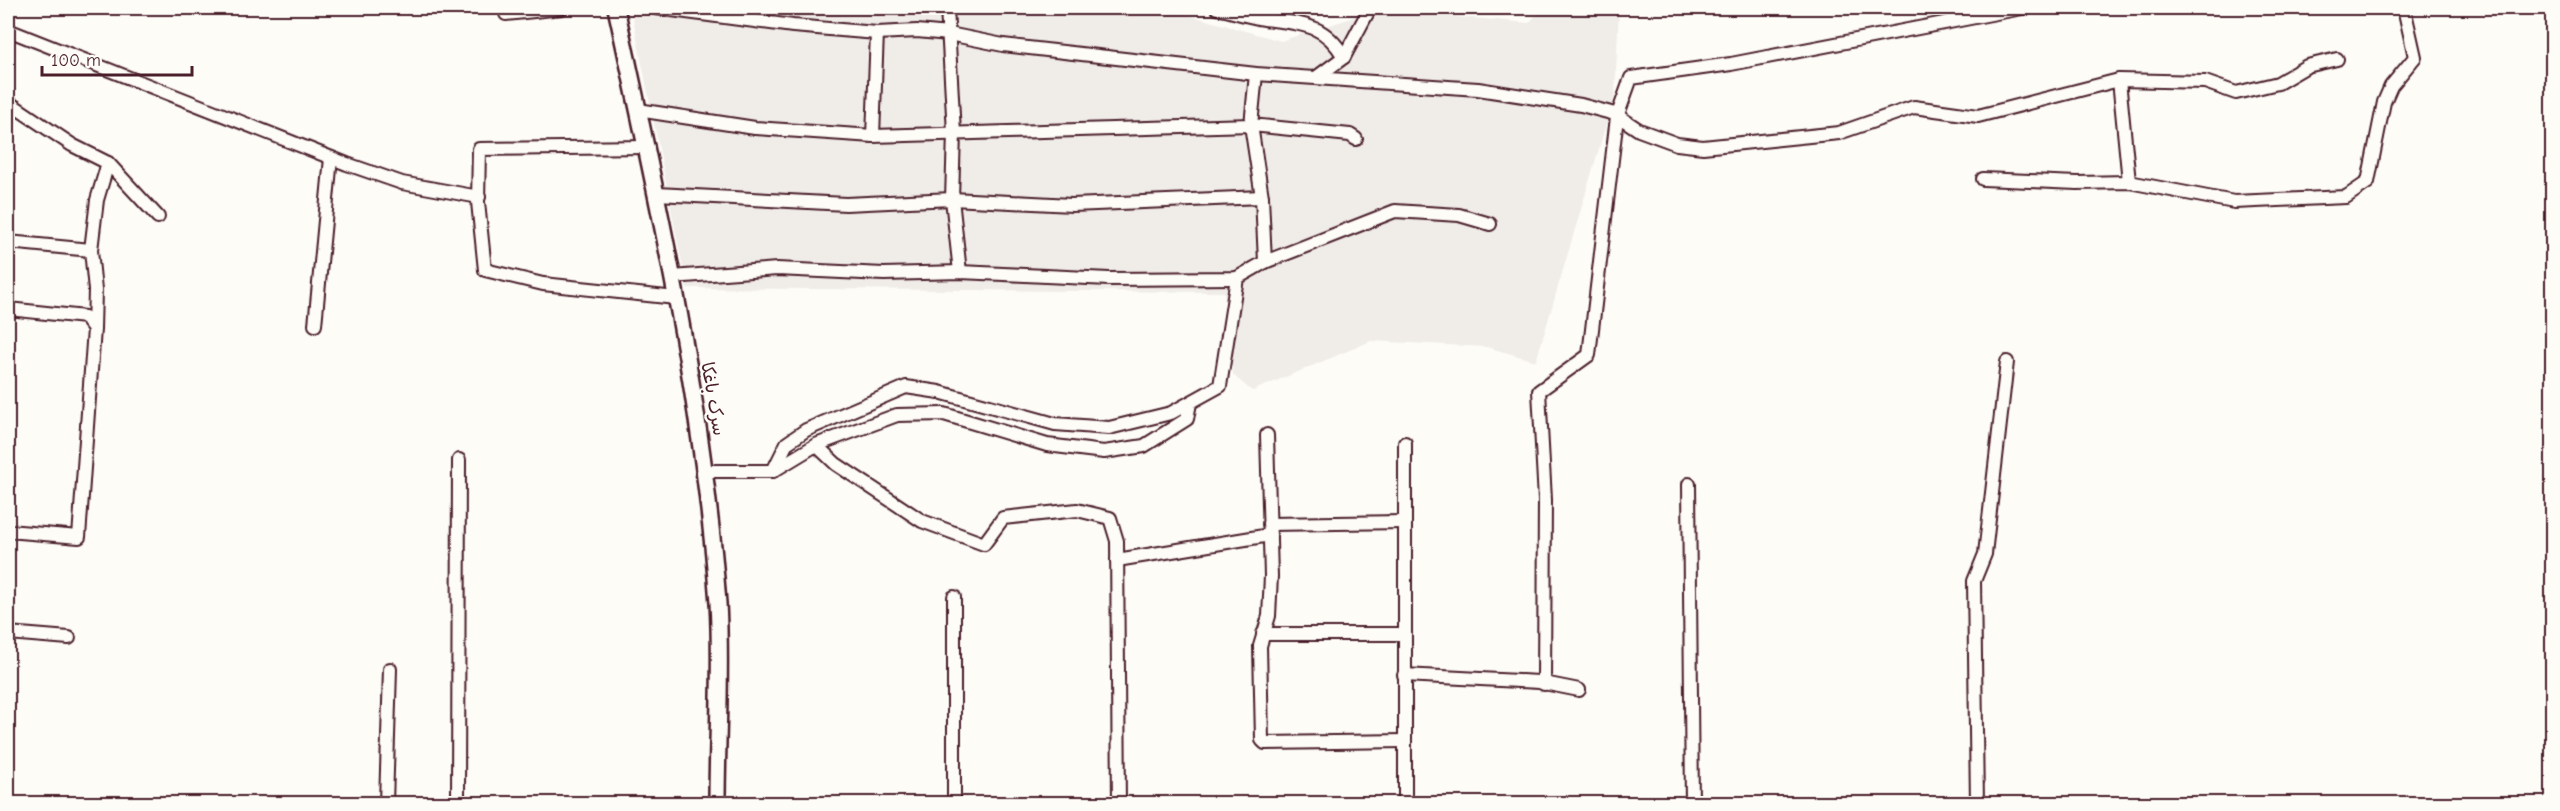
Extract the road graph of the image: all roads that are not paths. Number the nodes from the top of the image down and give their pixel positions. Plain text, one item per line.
1 (562, 8) edge
2 (616, 8) edge
3 (656, 8) edge
4 (947, 8) edge
5 (1217, 8) edge
6 (1370, 8) edge
7 (2022, 8) edge
8 (2404, 8) edge
9 (506, 14) dead end
10 (8, 30) edge
11 (877, 33) junction
12 (949, 34) junction
13 (1344, 57) junction
14 (2337, 59) dead end
15 (1256, 74) junction
16 (1317, 77) junction
17 (2119, 80) junction
18 (8, 102) edge
19 (638, 110) junction
20 (1617, 117) junction
21 (1251, 125) junction
22 (954, 133) junction
23 (873, 136) junction
24 (1356, 139) dead end
25 (648, 147) junction
26 (331, 158) junction
27 (108, 163) junction
28 (1983, 179) dead end
29 (2129, 182) junction
30 (657, 194) junction
31 (479, 197) junction
32 (1262, 197) junction
33 (952, 199) junction
34 (158, 217) dead end
35 (1490, 224) dead end
36 (8, 242) edge
37 (91, 250) junction
38 (1265, 262) junction
39 (960, 272) junction
40 (672, 277) junction
41 (1237, 278) junction
42 (676, 298) junction
43 (8, 309) edge
44 (315, 325) dead end
45 (94, 329) junction
46 (2007, 362) dead end
47 (1190, 403) junction
48 (1267, 435) dead end
49 (1405, 443) dead end
50 (816, 445) junction
51 (459, 460) dead end
52 (705, 471) junction
53 (773, 471) junction
54 (1689, 484) dead end
55 (1404, 522) junction
56 (1270, 530) junction
57 (8, 531) edge
58 (1117, 560) junction
59 (954, 597) dead end
60 (8, 633) edge
61 (1404, 633) junction
62 (1263, 634) junction
63 (69, 638) dead end
64 (390, 669) dead end
65 (1404, 675) junction
66 (1544, 684) junction
67 (1579, 690) dead end
68 (1405, 741) junction
69 (386, 804) edge
70 (458, 804) edge
71 (717, 804) edge
72 (954, 804) edge
73 (1119, 804) edge
74 (1405, 804) edge
75 (1692, 804) edge
76 (1977, 804) edge

1 - 9 street
2 - 19 street, سرک باغکا
3 - 11 street
4 - 12 street
5 - 13 street
6 - 13 street
7 - 20 street
8 - 29 street
10 - 26 street
11 - 12 street
11 - 23 street
12 - 15 street
12 - 22 street
13 - 16 street
14 - 17 street
15 - 16 street
15 - 21 street
16 - 20 street
17 - 20 street
17 - 29 street
18 - 27 street
19 - 23 street
19 - 25 street, سرک باغکا
20 - 66 street
21 - 22 street
21 - 24 street
21 - 32 street
22 - 23 street
22 - 33 street
25 - 30 street, سرک باغکا
25 - 31 street
26 - 31 street
26 - 44 street
27 - 34 street
27 - 37 street
28 - 29 street
30 - 33 street
30 - 40 street, سرک باغکا
31 - 42 street
32 - 33 street
32 - 38 street
33 - 39 street
35 - 38 street
36 - 37 street
37 - 45 street
38 - 41 street
39 - 40 street
39 - 41 street
40 - 42 street, سرک باغکا
41 - 47 street
42 - 52 street, سرک باغکا
43 - 45 street
45 - 57 street
46 - 76 street
47 - 50 street
47 - 53 street
48 - 56 street
49 - 55 street
50 - 53 street
50 - 58 street
51 - 70 street
52 - 53 street
52 - 71 street, سرک باغکا
54 - 75 street
55 - 56 street
55 - 61 street
56 - 58 street
56 - 62 street
58 - 73 street
59 - 72 street
60 - 63 street
61 - 62 street
61 - 65 street
62 - 68 street
64 - 69 street
65 - 66 street
65 - 68 street
66 - 67 street
68 - 74 street

